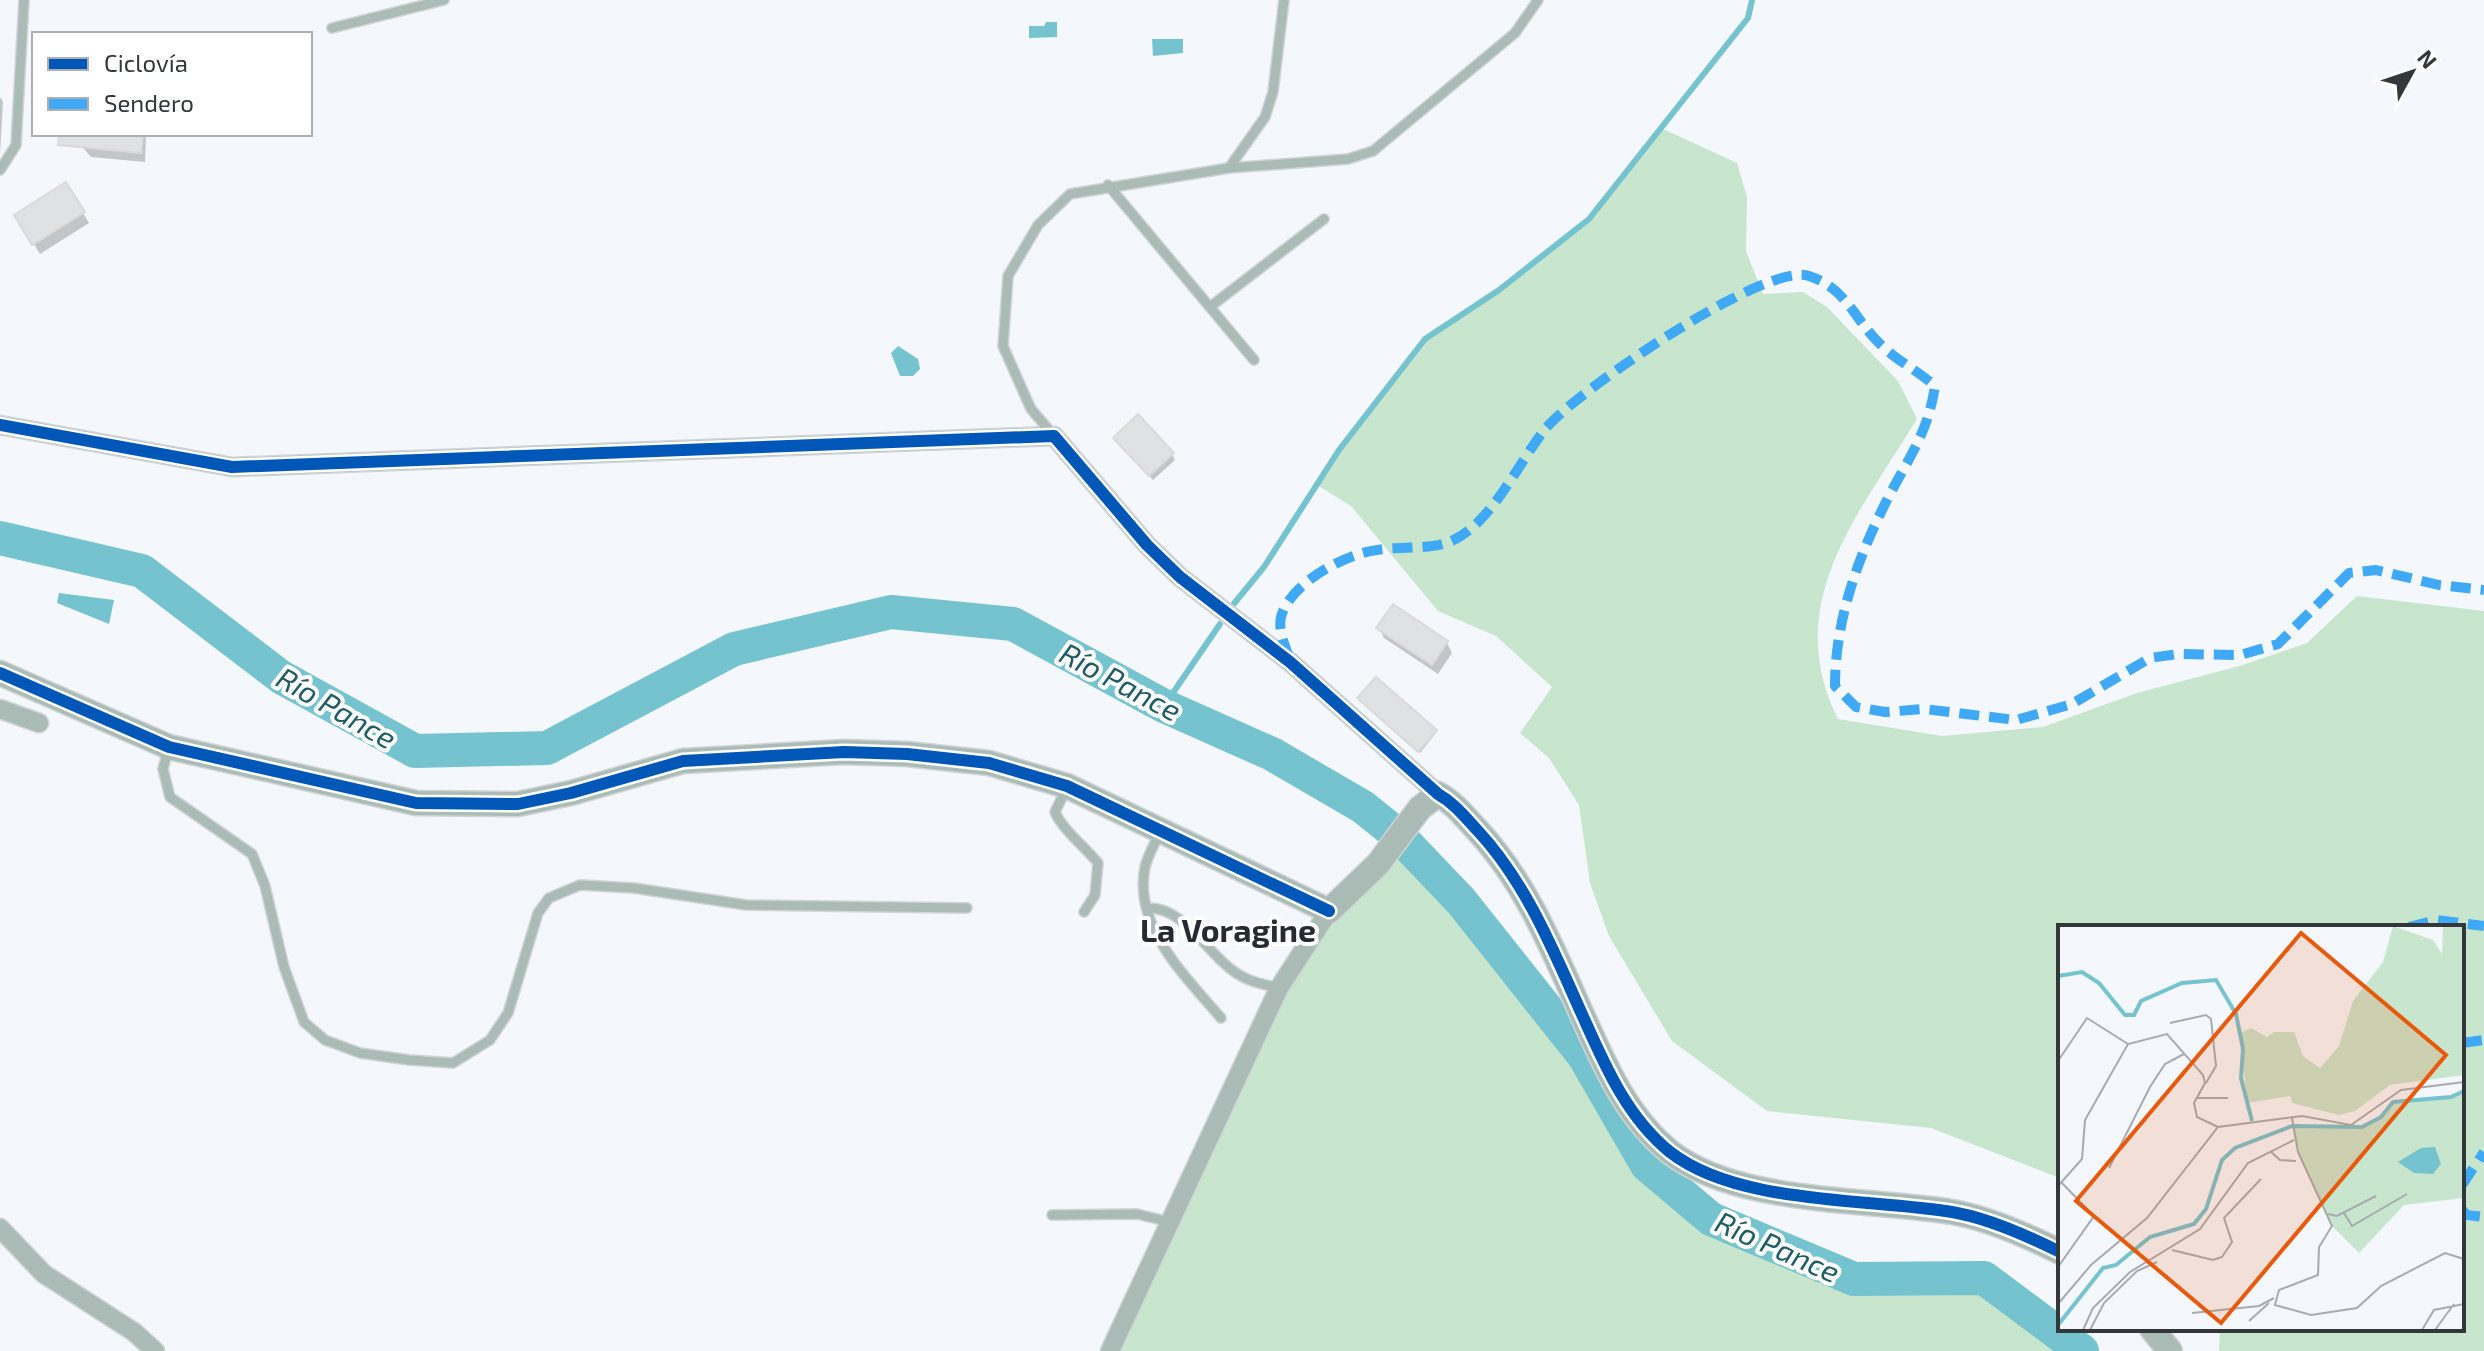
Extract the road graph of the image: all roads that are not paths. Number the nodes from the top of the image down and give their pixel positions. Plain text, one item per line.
1 (24, 0) edge
2 (444, 0) edge
3 (1284, 0) edge
4 (1538, 0) edge
5 (332, 28) dead end
6 (1229, 168) junction
7 (0, 170) edge
8 (1108, 185) junction
9 (1324, 219) dead end
10 (1210, 307) junction
11 (1254, 360) dead end
12 (0, 425) edge
13 (1054, 436) junction
14 (0, 673) edge
15 (0, 709) edge
16 (39, 723) dead end
17 (169, 747) junction
18 (1067, 786) junction
19 (1429, 801) junction
20 (1162, 829) junction
21 (967, 908) dead end
22 (1148, 908) junction
23 (1329, 911) junction
24 (1084, 912) dead end
25 (1279, 988) junction
26 (1221, 1018) dead end
27 (1052, 1215) dead end
28 (1170, 1222) junction
29 (0, 1228) edge
30 (2058, 1251) edge
31 (2154, 1331) edge
32 (155, 1351) edge
33 (1110, 1351) edge
34 (2170, 1351) edge

1 - 7 lane
2 - 5 lane
3 - 6 lane
4 - 6 lane
6 - 8 lane
8 - 10 lane
8 - 13 lane
9 - 10 lane
10 - 11 lane
12 - 13 street
13 - 19 street
14 - 17 street
15 - 16 street
17 - 18 street
17 - 21 lane
18 - 20 street
18 - 24 lane
19 - 23 street
19 - 30 street
20 - 22 lane
20 - 23 street
22 - 25 lane
22 - 26 lane
23 - 25 street
25 - 28 street
27 - 28 lane
28 - 33 street
29 - 32 street
31 - 34 street

